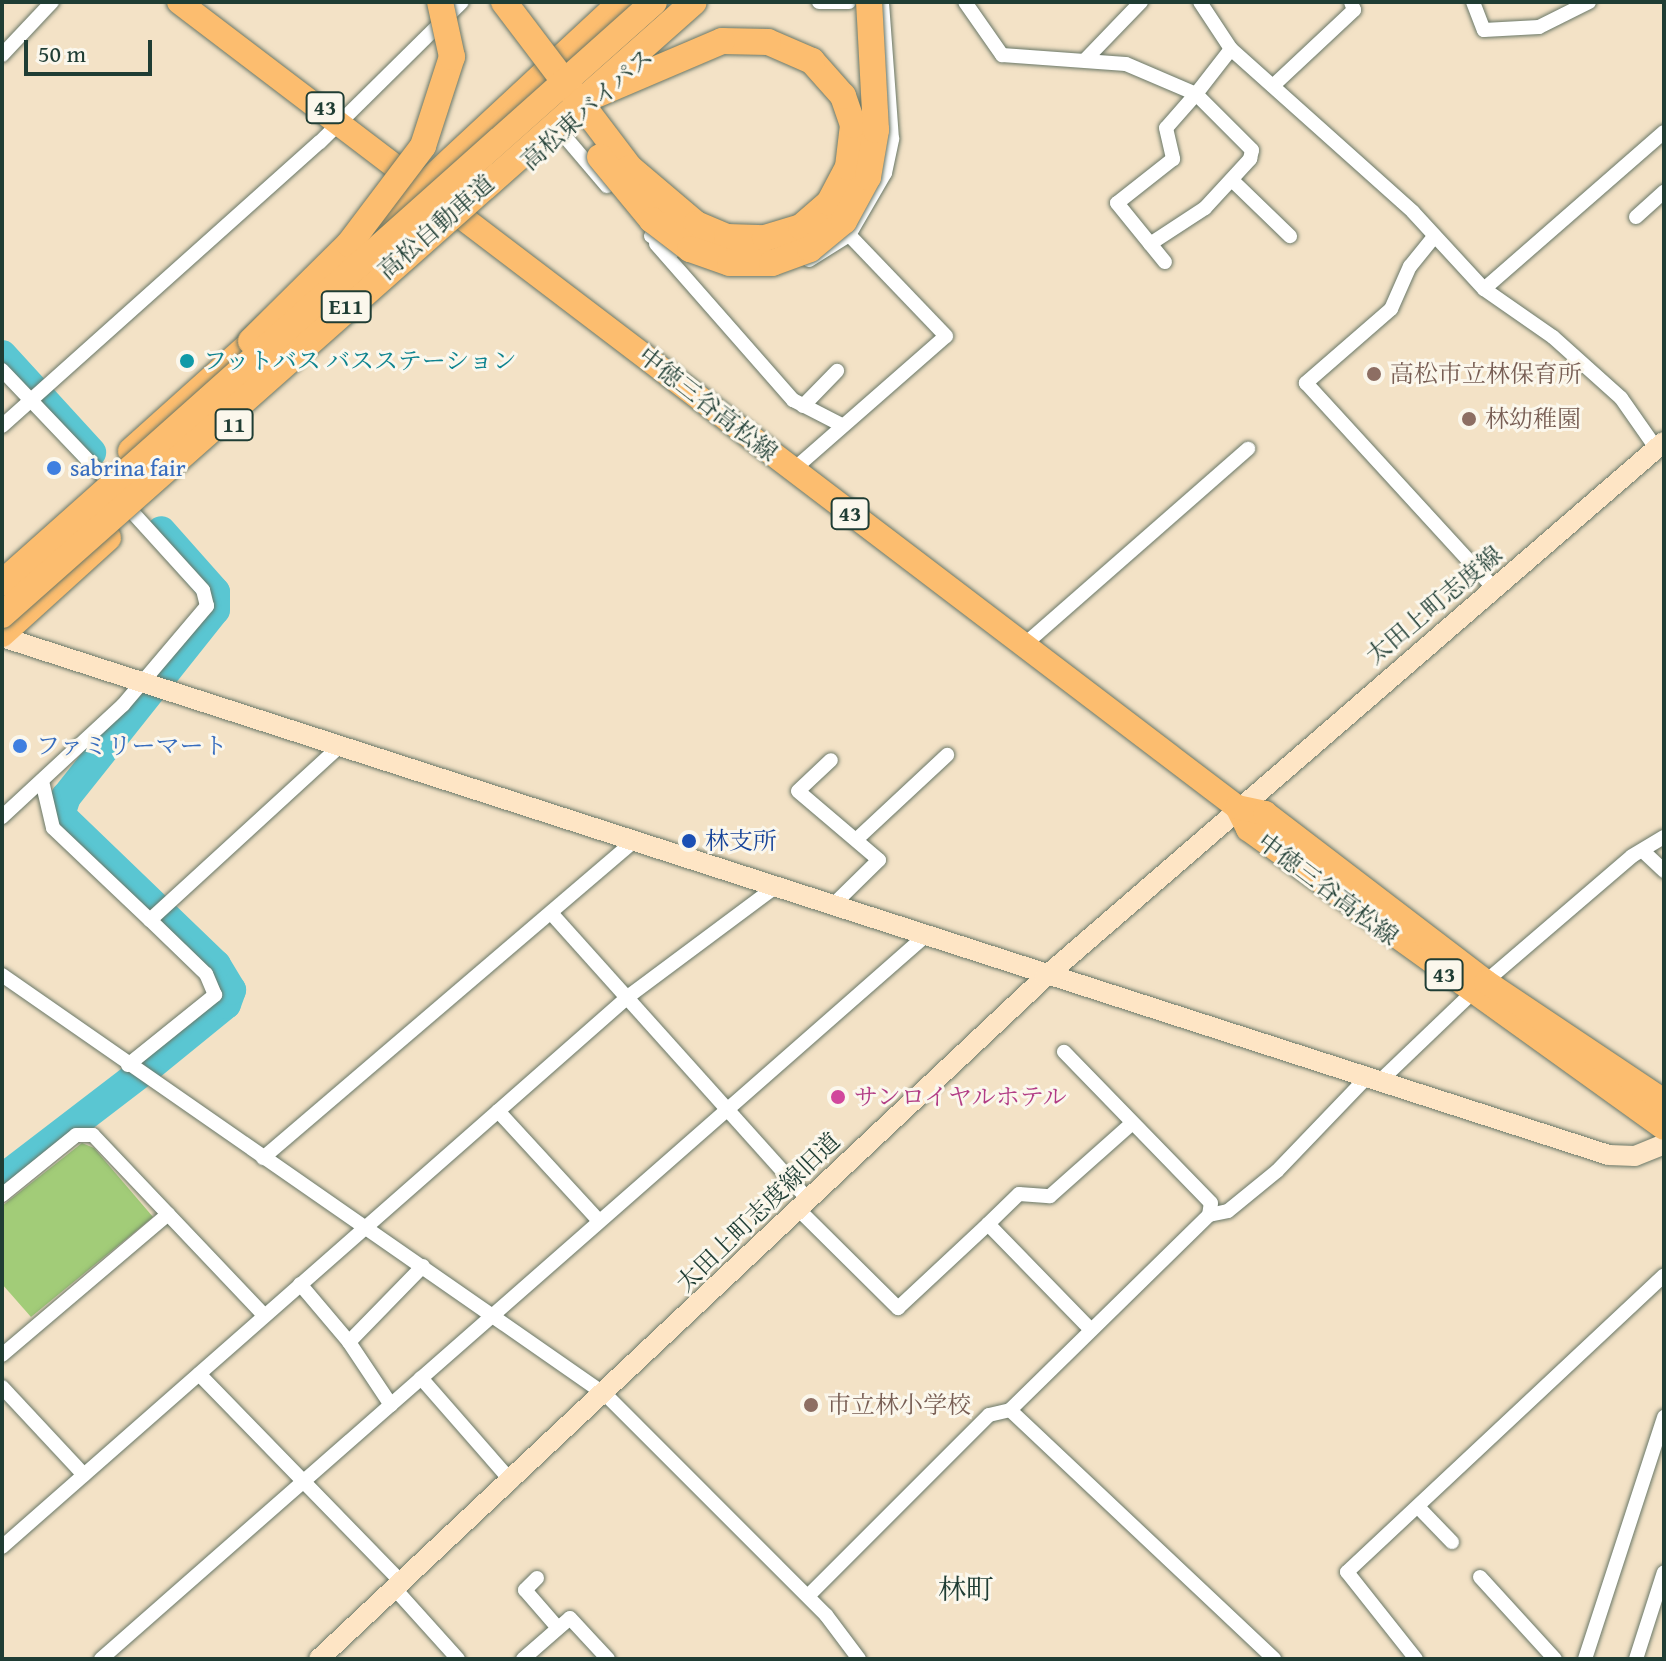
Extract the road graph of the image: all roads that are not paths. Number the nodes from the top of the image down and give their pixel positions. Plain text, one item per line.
1 (52, 2) edge
2 (179, 2) edge
3 (462, 2) edge
4 (484, 2) edge
5 (504, 2) edge
6 (621, 2) edge
7 (654, 2) edge
8 (694, 2) edge
9 (708, 2) edge
10 (819, 2) edge
11 (849, 2) edge
12 (869, 2) edge
13 (882, 2) edge
14 (965, 2) edge
15 (1141, 2) edge
16 (1200, 2) edge
17 (1351, 2) edge
18 (1473, 2) edge
19 (1589, 2) edge
20 (445, 8) edge
21 (1231, 49) junction
22 (2, 55) edge
23 (1085, 60) junction
24 (1276, 83) junction
25 (1196, 94) junction
26 (586, 97) junction
27 (342, 120) junction
28 (561, 132) junction
29 (1664, 132) edge
30 (1234, 182) junction
31 (426, 186) junction
32 (1664, 192) edge
33 (467, 216) junction
34 (1636, 217) dead end
35 (849, 235) junction
36 (651, 236) junction
37 (1290, 236) dead end
38 (1433, 238) junction
39 (1150, 244) junction
40 (1165, 262) dead end
41 (1484, 289) junction
42 (2, 370) edge
43 (837, 371) dead end
44 (36, 395) junction
45 (803, 406) junction
46 (840, 424) junction
47 (2, 426) edge
48 (1662, 444) edge
49 (1248, 449) dead end
50 (793, 470) junction
51 (103, 476) junction
52 (134, 514) junction
53 (52, 539) junction
54 (2, 566) edge
55 (2, 583) edge
56 (1495, 589) junction
57 (2, 615) edge
58 (2, 635) edge
59 (1024, 645) junction
60 (138, 685) junction
61 (339, 747) junction
62 (947, 755) dead end
63 (831, 760) dead end
64 (42, 781) junction
65 (1237, 807) junction
66 (2, 817) edge
67 (1664, 837) edge
68 (858, 838) junction
69 (633, 842) junction
70 (1646, 854) junction
71 (1664, 871) edge
72 (774, 888) junction
73 (831, 907) junction
74 (551, 913) junction
75 (155, 916) junction
76 (924, 937) junction
77 (2, 975) edge
78 (1045, 977) junction
79 (1478, 988) junction
80 (629, 996) junction
81 (1064, 1052) dead end
82 (136, 1070) junction
83 (1375, 1078) junction
84 (1664, 1101) edge
85 (727, 1107) junction
86 (498, 1111) junction
87 (1131, 1124) junction
88 (1664, 1128) edge
89 (1664, 1144) edge
90 (263, 1158) junction
91 (6, 1185) edge
92 (803, 1204) junction
93 (168, 1214) junction
94 (1209, 1215) junction
95 (599, 1221) junction
96 (988, 1224) junction
97 (366, 1228) junction
98 (423, 1266) junction
99 (1664, 1275) edge
100 (300, 1284) junction
101 (264, 1315) junction
102 (493, 1315) junction
103 (1090, 1329) junction
104 (349, 1342) junction
105 (2, 1355) edge
106 (199, 1374) junction
107 (421, 1378) junction
108 (2, 1387) edge
109 (606, 1395) junction
110 (391, 1405) junction
111 (1010, 1410) junction
112 (1664, 1417) edge
113 (84, 1475) junction
114 (303, 1481) junction
115 (512, 1482) junction
116 (1420, 1509) junction
117 (1452, 1542) dead end
118 (2, 1547) edge
119 (1664, 1572) edge
120 (1480, 1577) dead end
121 (537, 1578) dead end
122 (398, 1586) junction
123 (808, 1596) junction
124 (558, 1628) junction
125 (101, 1659) edge
126 (319, 1659) edge
127 (458, 1659) edge
128 (523, 1659) edge
129 (608, 1659) edge
130 (859, 1659) edge
131 (1274, 1659) edge
132 (1416, 1659) edge
133 (1555, 1659) edge
134 (1585, 1659) edge
135 (1636, 1659) edge

1 - 22 street
2 - 27 main road, 中徳三谷高松線 / 43
3 - 20 street
4 - 12 highway, bridge
5 - 26 highway, bridge
6 - 31 highway, 11
7 - 53 highway, 高松自動車道 / E11, bridge
8 - 26 highway, 高松自動車道 / E11, bridge
9 - 28 highway, 高松東バイパス / 11
10 - 11 street
13 - 35 street
14 - 23 street
15 - 23 street
16 - 21 street
17 - 24 street
18 - 19 street
20 - 27 street
20 - 53 highway, bridge
21 - 24 street
21 - 25 street
23 - 25 street
24 - 38 street
25 - 30 street
25 - 39 street
26 - 57 highway, 高松自動車道 / E11, bridge
27 - 31 main road, 中徳三谷高松線 / 43
27 - 44 street
28 - 33 highway, 高松東バイパス / 11
28 - 36 street
29 - 41 street
30 - 37 street
30 - 39 street
31 - 33 main road, 中徳三谷高松線 / 43
31 - 51 highway, 11
32 - 34 street
33 - 50 main road, 中徳三谷高松線 / 43
33 - 52 highway, 高松東バイパス / 11
35 - 36 street
35 - 46 street
36 - 45 street
38 - 41 street
38 - 56 street
39 - 40 street
41 - 48 street
42 - 44 street
43 - 45 street
44 - 47 street
44 - 51 street
45 - 46 street
46 - 50 street
48 - 56 street, 太田上町志度線
49 - 59 street
50 - 59 main road, 中徳三谷高松線 / 43
51 - 54 highway, 11
52 - 58 highway, 高松東バイパス / 11
52 - 60 street
53 - 55 highway, 高松自動車道 / E11, bridge
56 - 65 street, 太田上町志度線
58 - 60 street
59 - 65 main road, 中徳三谷高松線 / 43
60 - 61 street
60 - 64 street
61 - 69 street
61 - 75 street
62 - 68 street
63 - 68 street
64 - 66 street
64 - 75 street
65 - 78 street, 太田上町志度線旧道
65 - 79 main road, 中徳三谷高松線 / 43
67 - 70 street
68 - 73 street
69 - 72 street
69 - 74 street
70 - 71 street
70 - 79 street
72 - 73 street
72 - 80 street
73 - 76 street
74 - 80 street
74 - 90 street
75 - 82 street
76 - 78 street
76 - 85 street
77 - 82 street
78 - 83 street
78 - 92 street, 太田上町志度線旧道
79 - 83 street
79 - 84 main road, 中徳三谷高松線 / 43
79 - 88 main road, 中徳三谷高松線 / 43
80 - 85 street
80 - 86 street
81 - 87 street
82 - 90 street
83 - 89 street
83 - 94 street
85 - 92 street
85 - 95 street
86 - 95 street
86 - 97 street
87 - 94 street
87 - 96 street
90 - 97 street
91 - 93 street
92 - 96 street
92 - 109 street, 太田上町志度線旧道
93 - 101 street
93 - 105 street
94 - 103 street
95 - 102 street
96 - 103 street
97 - 98 street
97 - 100 street
98 - 102 street
98 - 104 street
99 - 116 street
100 - 101 street
100 - 104 street
101 - 106 street
102 - 107 street
102 - 109 street
103 - 111 street
104 - 110 street
106 - 113 street
106 - 114 street
107 - 110 street
107 - 115 street
108 - 113 street
109 - 115 street, 太田上町志度線旧道
109 - 123 street
110 - 114 street
111 - 123 street
111 - 131 street
112 - 134 street
113 - 118 street
114 - 122 street
114 - 125 street
115 - 122 street, 太田上町志度線旧道
116 - 117 street
116 - 132 street
119 - 135 street
120 - 133 street
121 - 124 street
122 - 126 street, 太田上町志度線旧道
122 - 127 street
123 - 130 street
124 - 128 street
124 - 129 street

